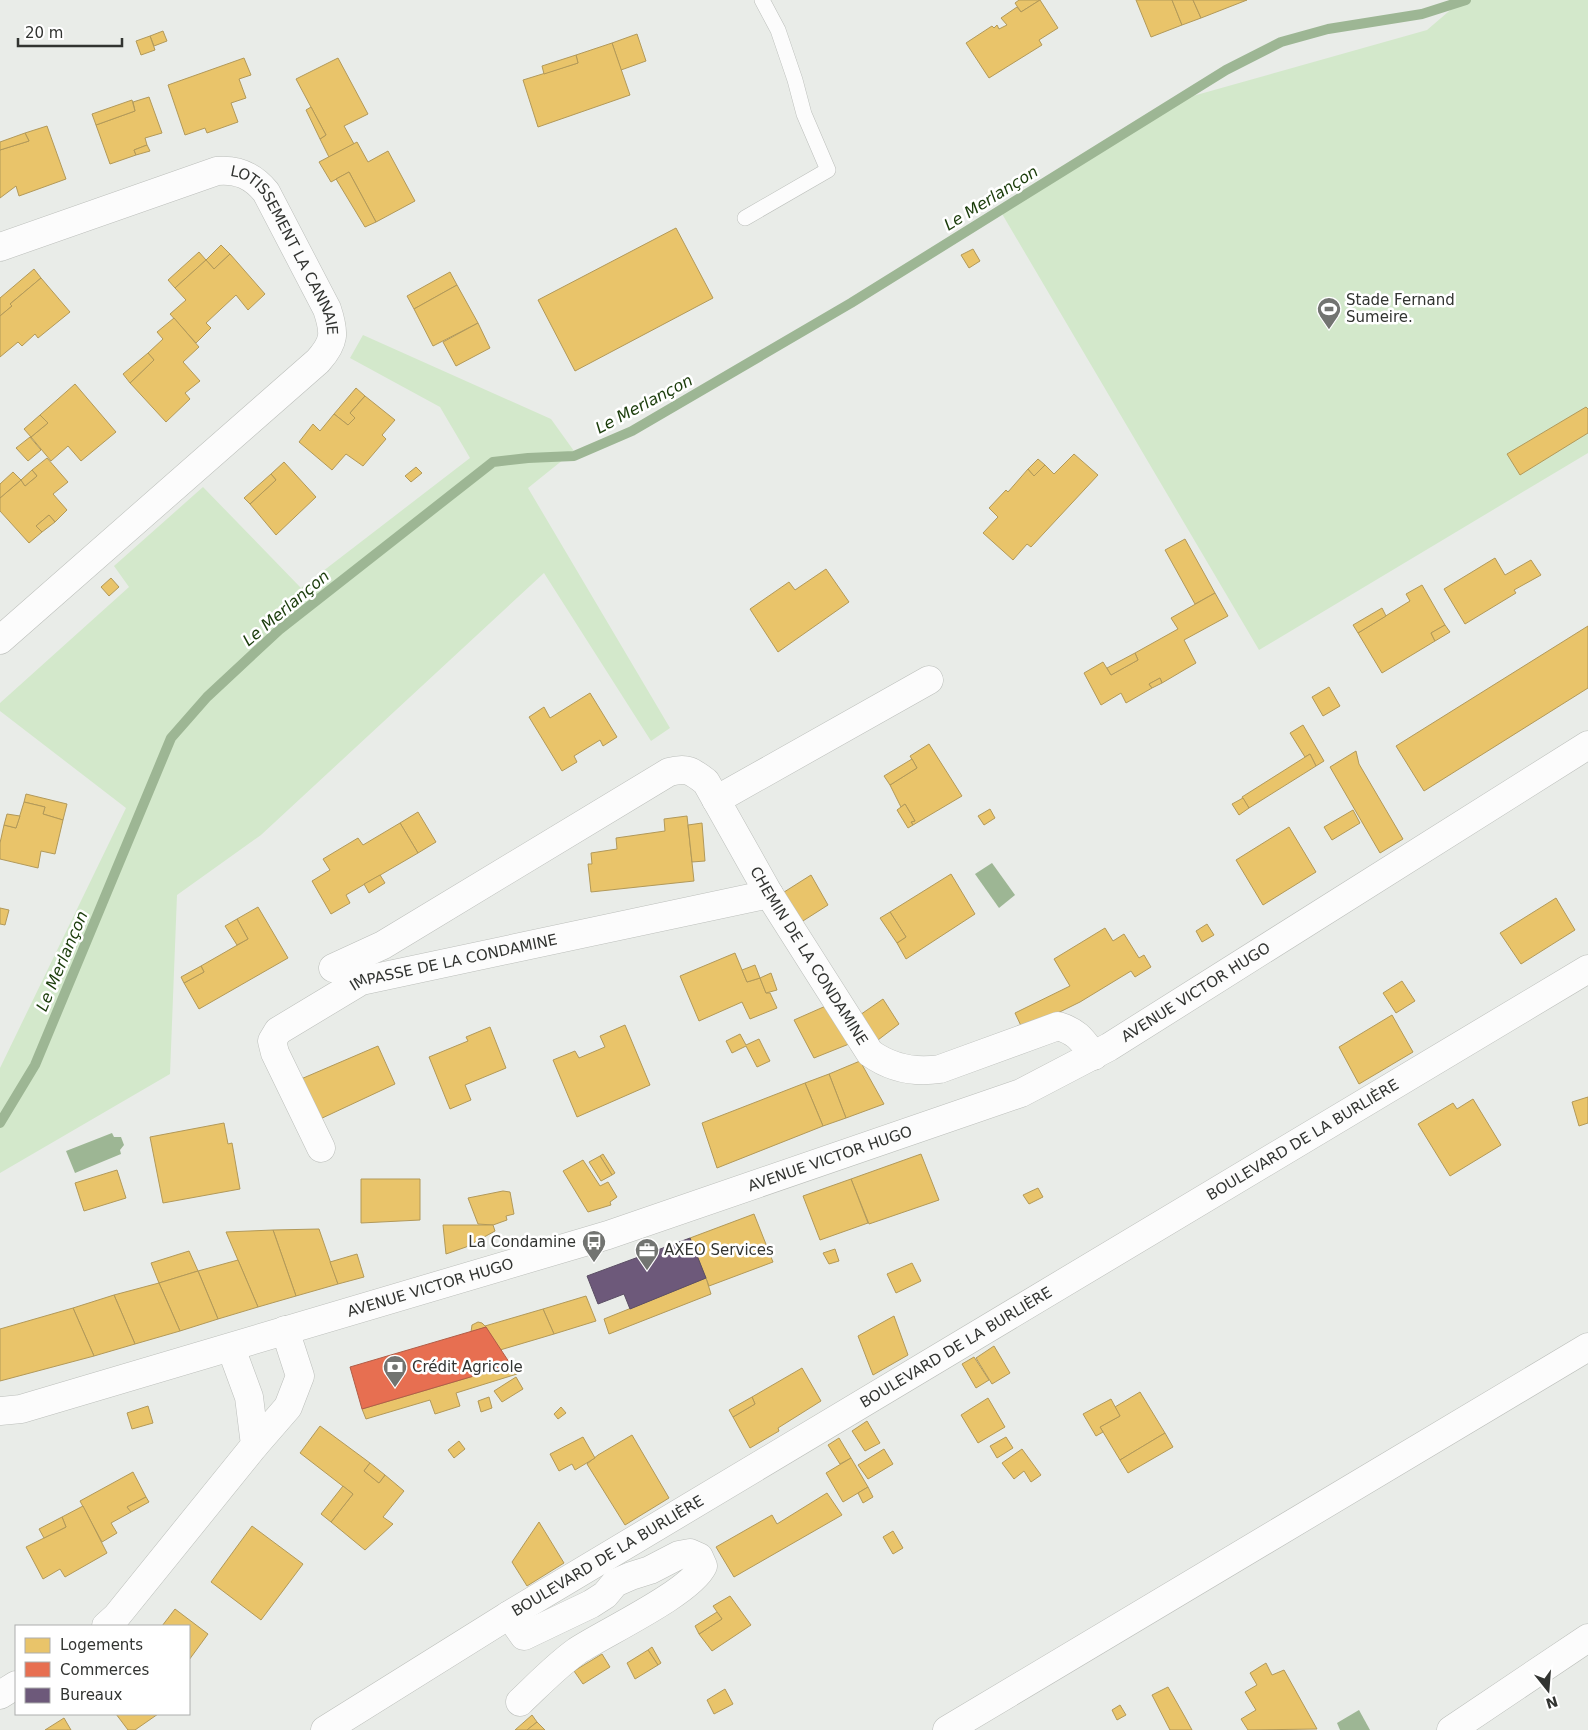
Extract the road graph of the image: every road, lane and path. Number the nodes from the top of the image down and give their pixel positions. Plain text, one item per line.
1 (762, 0) edge
2 (745, 218) dead end
3 (0, 248) edge
4 (0, 640) edge
5 (929, 680) dead end
6 (1588, 745) edge
7 (716, 800) junction
8 (769, 894) junction
9 (332, 968) dead end
10 (1588, 968) edge
11 (1094, 1056) junction
12 (322, 1148) dead end
13 (285, 1330) junction
14 (1588, 1347) edge
15 (231, 1348) junction
16 (0, 1411) edge
17 (255, 1445) junction
18 (510, 1615) junction
19 (107, 1625) edge
20 (1588, 1638) edge
21 (15, 1686) edge
22 (0, 1695) edge
23 (520, 1702) dead end
24 (325, 1730) edge
25 (946, 1730) edge
26 (1451, 1730) edge

1 - 2 lane
3 - 4 street, LOTISSEMENT LA CANNAIE
5 - 7 street
6 - 11 street, AVENUE VICTOR HUGO
7 - 8 street, CHEMIN DE LA CONDAMINE
7 - 9 street, CHEMIN DE LA CONDAMINE
8 - 11 street, CHEMIN DE LA CONDAMINE
8 - 12 street, IMPASSE DE LA CONDAMINE
10 - 18 street, BOULEVARD DE LA BURLIÈRE
11 - 13 street, AVENUE VICTOR HUGO
13 - 15 street, AVENUE VICTOR HUGO
13 - 17 street
14 - 25 street
15 - 16 street, AVENUE VICTOR HUGO
15 - 17 street
17 - 19 street
18 - 23 street
18 - 24 street, BOULEVARD DE LA BURLIÈRE
20 - 26 street
21 - 22 street

